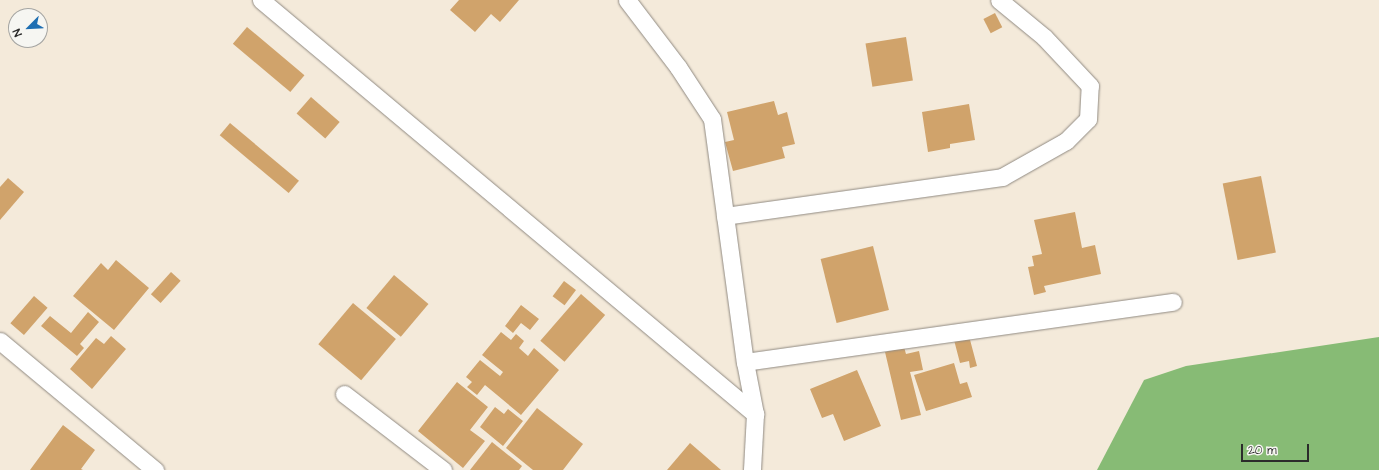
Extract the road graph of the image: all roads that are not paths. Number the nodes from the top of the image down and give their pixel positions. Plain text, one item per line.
1 (261, 0) edge
2 (627, 0) edge
3 (999, 0) edge
4 (725, 216) junction
5 (1173, 302) dead end
6 (0, 341) edge
7 (745, 362) junction
8 (344, 394) dead end
9 (755, 414) junction
10 (155, 470) edge
11 (443, 470) edge
12 (752, 470) edge

1 - 9 street
2 - 4 street
3 - 4 street
4 - 7 street
5 - 7 street
6 - 10 street
7 - 9 street
8 - 11 street
9 - 12 street

